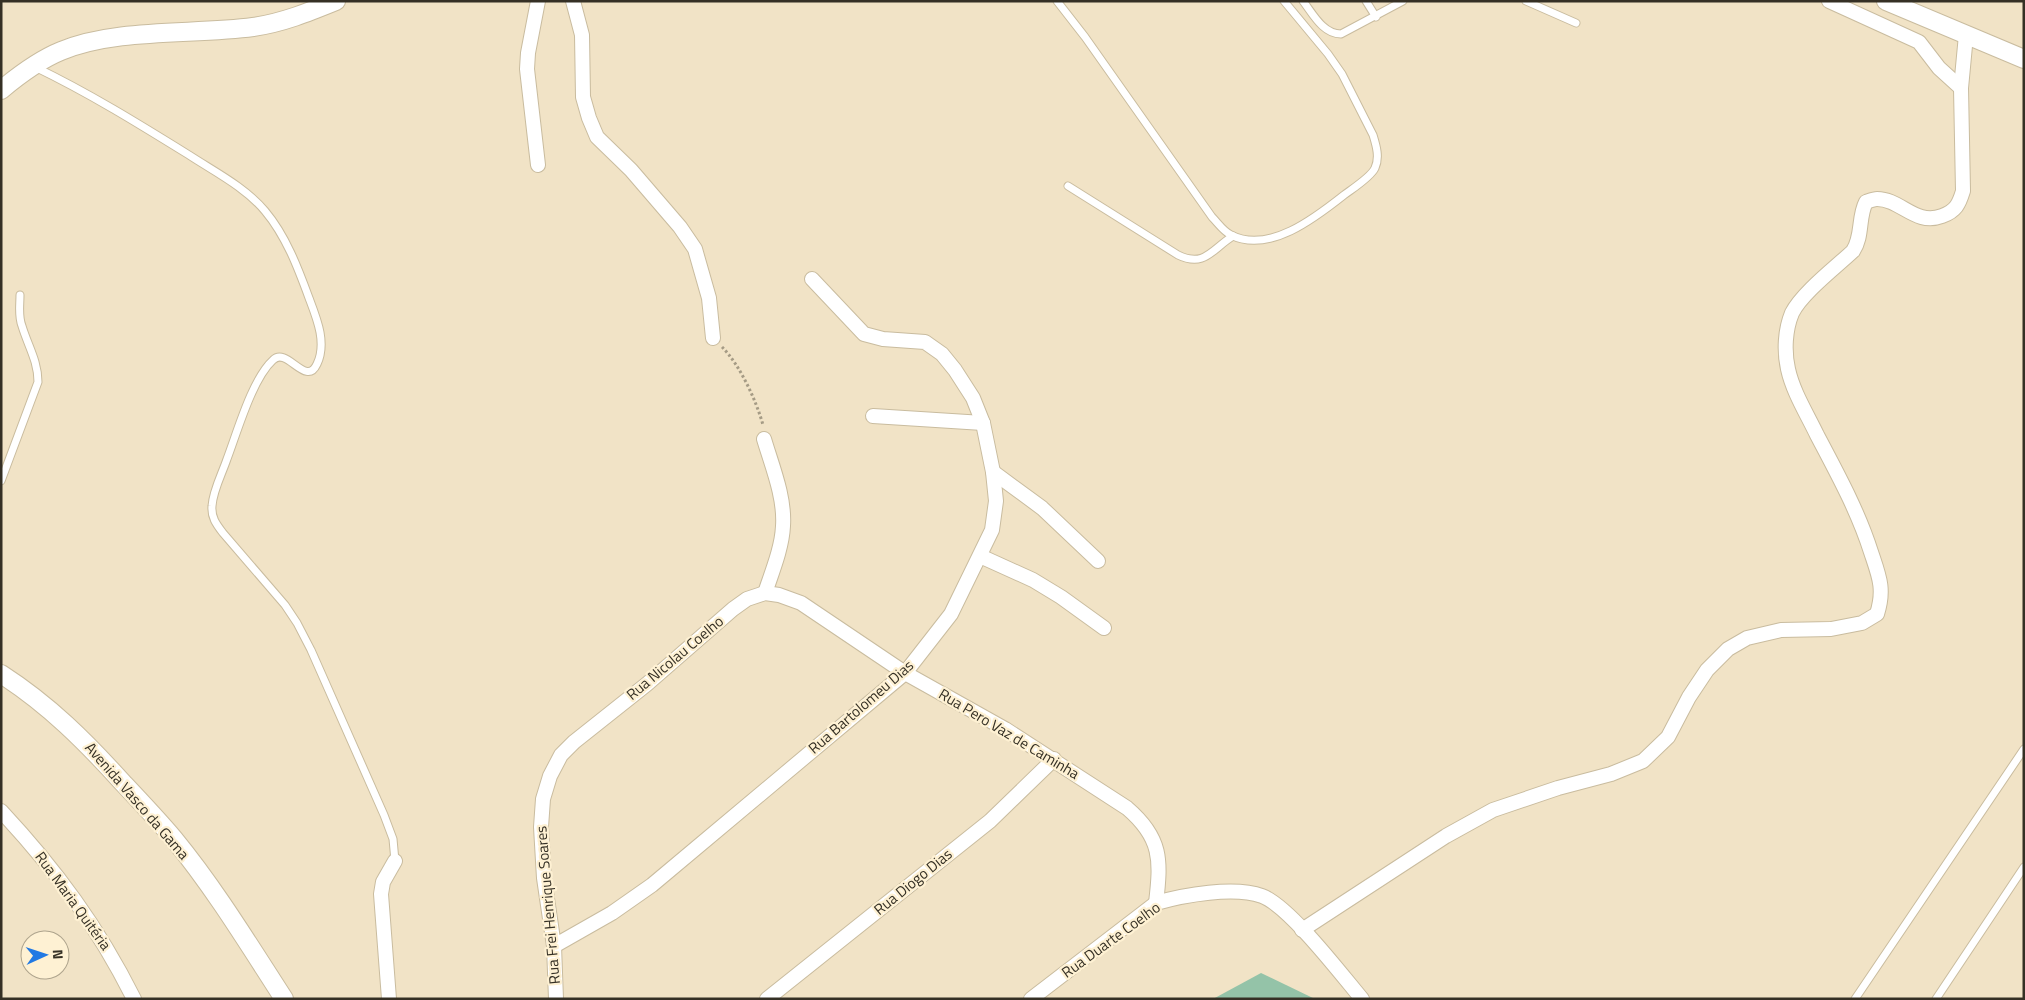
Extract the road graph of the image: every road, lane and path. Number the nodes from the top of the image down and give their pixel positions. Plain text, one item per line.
1 (336, 1) edge
2 (538, 1) edge
3 (572, 1) edge
4 (1057, 1) edge
5 (1284, 1) edge
6 (1303, 1) edge
7 (1361, 1) edge
8 (1366, 1) edge
9 (1404, 1) edge
10 (1526, 1) edge
11 (1829, 1) edge
12 (1886, 1) edge
13 (1376, 17) junction
14 (1576, 23) dead end
15 (1966, 35) junction
16 (2024, 59) edge
17 (32, 66) junction
18 (1961, 88) junction
19 (1, 90) edge
20 (538, 165) dead end
21 (1068, 186) dead end
22 (1233, 236) junction
23 (812, 279) dead end
24 (20, 295) dead end
25 (713, 338) joint
26 (873, 416) dead end
27 (983, 423) junction
28 (764, 439) joint
29 (993, 472) junction
30 (1, 481) edge
31 (980, 556) junction
32 (1098, 561) dead end
33 (766, 593) junction
34 (1104, 628) dead end
35 (904, 673) junction
36 (1, 674) edge
37 (2024, 748) edge
38 (561, 755) joint
39 (1054, 759) junction
40 (1, 811) edge
41 (395, 860) joint
42 (2024, 867) edge
43 (1156, 903) junction
44 (1302, 930) junction
45 (554, 946) junction
46 (134, 999) edge
47 (284, 999) edge
48 (389, 999) edge
49 (556, 999) edge
50 (767, 999) edge
51 (1031, 999) edge
52 (1362, 999) edge
53 (1855, 999) edge
54 (1936, 999) edge

1 - 17 street
2 - 20 street
3 - 25 street
4 - 22 lane
5 - 22 lane
6 - 13 lane
7 - 8 lane
8 - 13 lane
9 - 13 lane
10 - 14 lane
11 - 18 street
12 - 15 street
15 - 16 street
15 - 18 street
17 - 19 street
17 - 41 lane
18 - 44 street
21 - 22 lane
23 - 27 street, Rua Bartolomeu Dias
24 - 30 lane
25 - 28 path
26 - 27 street
27 - 29 street, Rua Bartolomeu Dias
28 - 33 street
29 - 31 street, Rua Bartolomeu Dias
29 - 32 street
31 - 34 street
31 - 35 street, Rua Bartolomeu Dias
33 - 35 street, Rua Pero Vaz de Caminha
33 - 38 street, Rua Nicolau Coelho
35 - 39 street, Rua Pero Vaz de Caminha
35 - 45 street, Rua Bartolomeu Dias
36 - 47 street, Avenida Vasco da Gama
37 - 53 lane
38 - 45 street, Rua Frei Henrique Soares
39 - 43 street, Rua Pero Vaz de Caminha
39 - 50 street, Rua Diogo Dias
40 - 46 street, Rua Maria Quitéria
41 - 48 street
42 - 54 lane
43 - 44 street, Rua Duarte Coelho
43 - 51 street, Rua Duarte Coelho
44 - 52 street, Rua Duarte Coelho
45 - 49 street, Rua Frei Henrique Soares

